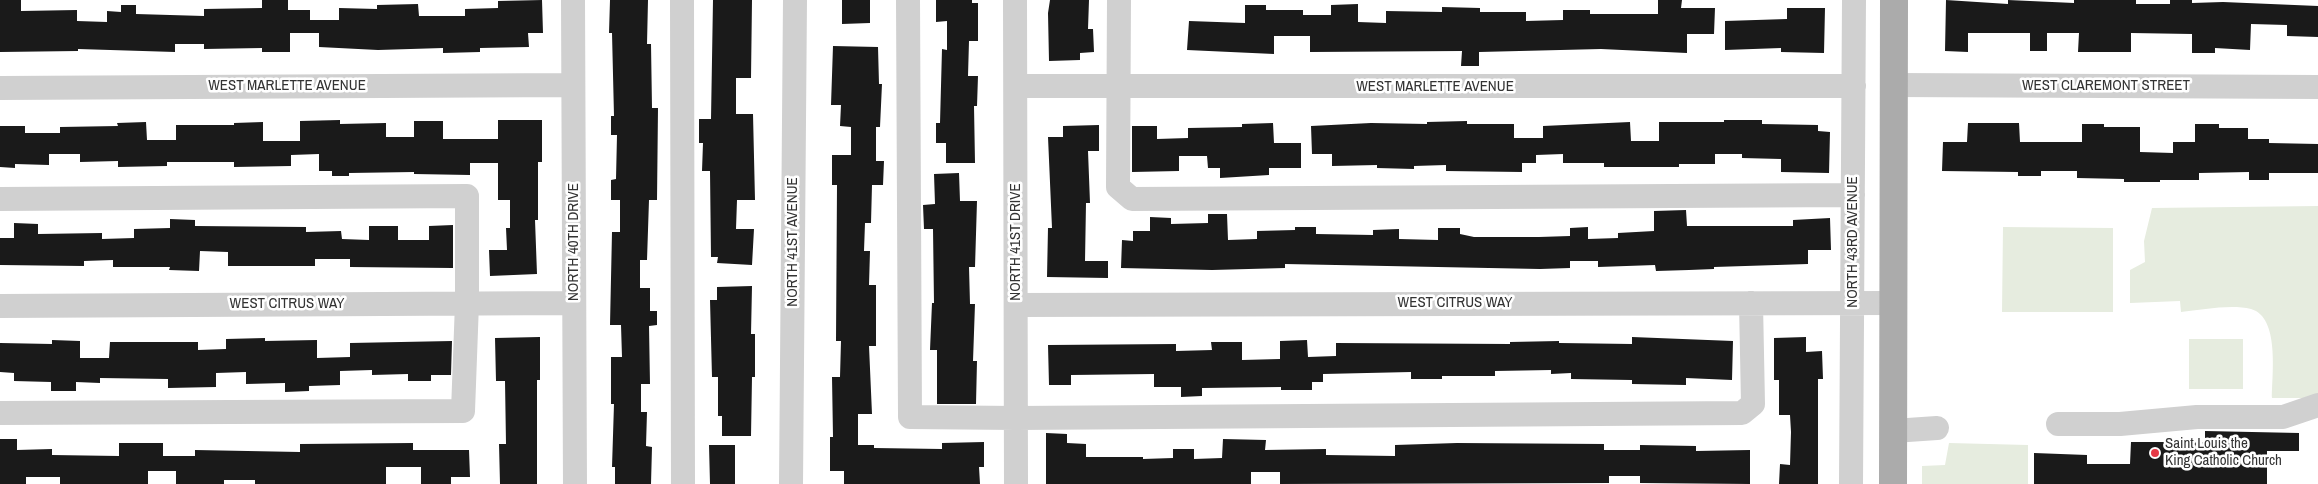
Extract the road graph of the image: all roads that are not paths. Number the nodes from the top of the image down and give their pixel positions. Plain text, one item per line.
1 (573, 0) edge
2 (682, 0) edge
3 (795, 0) edge
4 (908, 0) edge
5 (1015, 0) edge
6 (1118, 0) edge
7 (1854, 0) edge
8 (1894, 0) edge
9 (573, 85) junction
10 (1894, 85) junction
11 (1016, 86) junction
12 (1854, 86) junction
13 (1118, 87) junction
14 (2318, 87) edge
15 (0, 88) edge
16 (1853, 195) junction
17 (0, 200) edge
18 (574, 303) junction
19 (1751, 303) junction
20 (467, 304) junction
21 (1852, 304) junction
22 (1894, 304) junction
23 (1016, 305) junction
24 (0, 306) edge
25 (2318, 405) edge
26 (0, 413) edge
27 (1016, 418) junction
28 (2058, 424) dead end
29 (1937, 428) dead end
30 (1893, 431) junction
31 (575, 484) edge
32 (683, 484) edge
33 (790, 484) edge
34 (1016, 484) edge
35 (1851, 484) edge
36 (1893, 484) edge

1 - 9 street, NORTH 40TH DRIVE
2 - 32 street
3 - 33 street, NORTH 41ST AVENUE
4 - 27 street
5 - 11 street, NORTH 41ST DRIVE
6 - 13 street
7 - 12 street, NORTH 43RD AVENUE
8 - 10 main road
9 - 15 street, WEST MARLETTE AVENUE
9 - 18 street, NORTH 40TH DRIVE
10 - 14 street, WEST CLAREMONT STREET
10 - 22 main road
11 - 13 street, WEST MARLETTE AVENUE
11 - 23 street, NORTH 41ST DRIVE
12 - 13 street, WEST MARLETTE AVENUE
12 - 16 street, NORTH 43RD AVENUE
13 - 16 street
16 - 21 street, NORTH 43RD AVENUE
17 - 20 street
18 - 20 street, WEST CITRUS WAY
18 - 31 street, NORTH 40TH DRIVE
19 - 21 street, WEST CITRUS WAY
19 - 23 street, WEST CITRUS WAY
19 - 27 street
20 - 24 street, WEST CITRUS WAY
20 - 26 street
21 - 22 street, WEST CITRUS WAY
21 - 35 street, NORTH 43RD AVENUE
22 - 30 main road
23 - 27 street, NORTH 41ST DRIVE
25 - 28 street
27 - 34 street, NORTH 41ST DRIVE
29 - 30 street
30 - 36 main road

